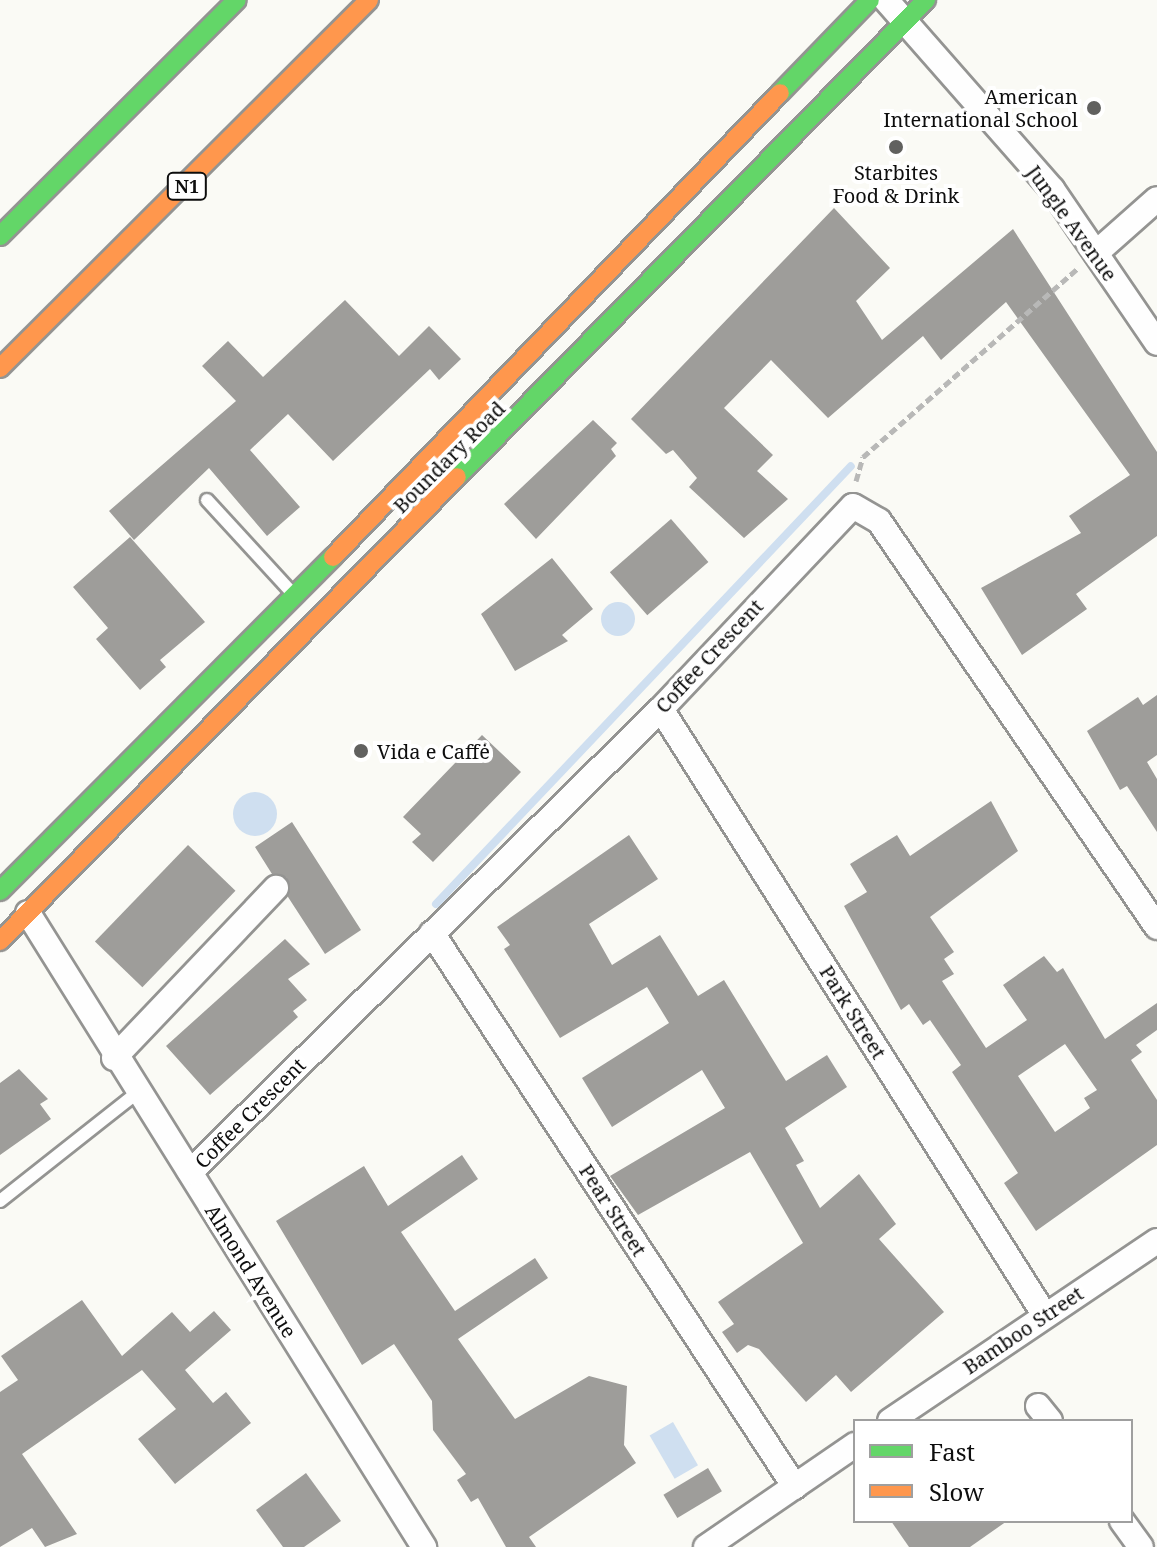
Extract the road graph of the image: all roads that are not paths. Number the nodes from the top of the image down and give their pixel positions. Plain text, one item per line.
1 (237, 0) edge
2 (369, 0) edge
3 (870, 0) edge
4 (886, 0) edge
5 (926, 0) edge
6 (906, 22) junction
7 (1157, 199) edge
8 (0, 236) edge
9 (1096, 253) junction
10 (1157, 343) edge
11 (0, 368) edge
12 (207, 500) dead end
13 (295, 597) junction
14 (661, 709) junction
15 (276, 888) dead end
16 (0, 891) edge
17 (28, 913) junction
18 (1157, 927) edge
19 (432, 933) junction
20 (0, 941) edge
21 (114, 1058) junction
22 (138, 1092) junction
23 (190, 1172) junction
24 (0, 1201) edge
25 (1157, 1241) edge
26 (1044, 1314) junction
27 (893, 1419) edge
28 (853, 1446) edge
29 (795, 1487) junction
30 (1123, 1523) edge
31 (424, 1547) edge
32 (706, 1547) edge
33 (1141, 1547) edge

1 - 8 main road
2 - 11 main road, N1
3 - 13 main road, Boundary Road
4 - 6 street, Jungle Avenue
5 - 6 main road, Boundary Road
6 - 9 street, Jungle Avenue
6 - 17 main road, Boundary Road
7 - 9 street
9 - 10 street, Jungle Avenue
12 - 13 lane
13 - 16 main road, Boundary Road
14 - 18 street, Coffee Crescent
14 - 19 street, Coffee Crescent
14 - 26 street, Park Street
15 - 21 street
17 - 20 main road, Boundary Road
17 - 21 street, Almond Avenue
19 - 23 street, Coffee Crescent
19 - 29 street, Pear Street
21 - 22 street, Almond Avenue
22 - 23 street, Almond Avenue
22 - 24 lane
23 - 31 street, Almond Avenue
25 - 26 street, Bamboo Street
26 - 27 street, Bamboo Street
28 - 29 street
29 - 32 street
30 - 33 street

